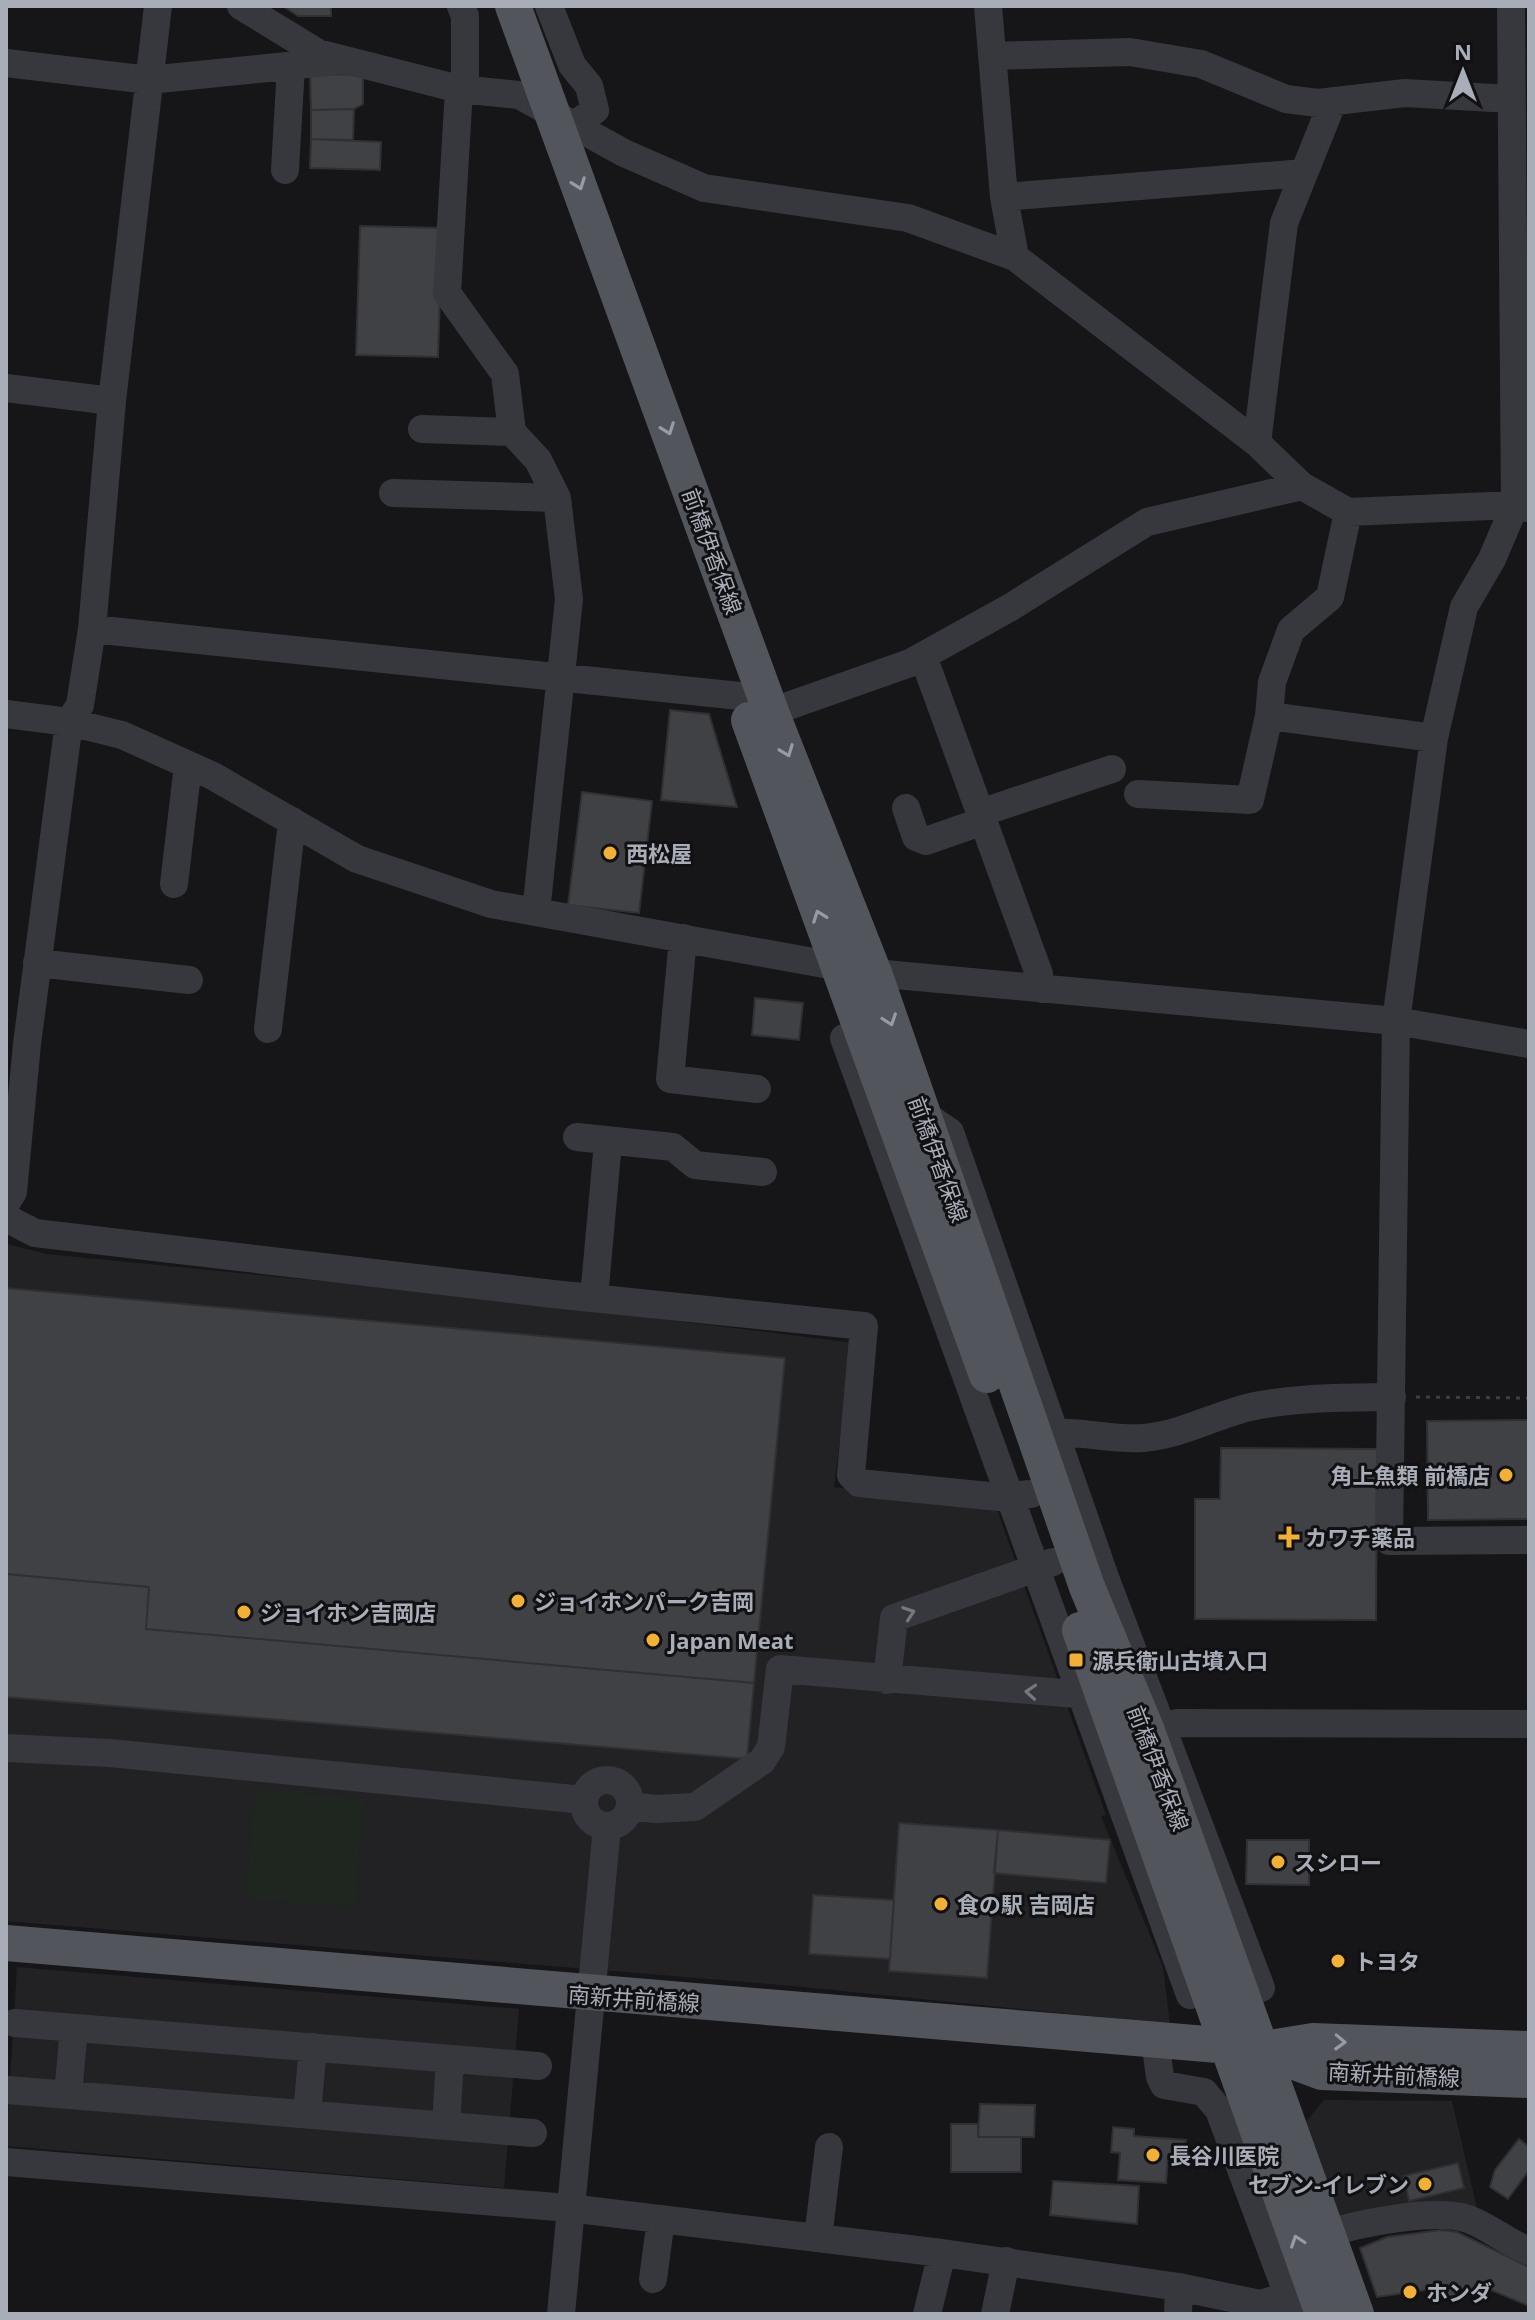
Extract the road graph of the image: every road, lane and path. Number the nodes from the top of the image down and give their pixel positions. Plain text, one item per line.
1 (158, 6) edge
2 (241, 6) edge
3 (461, 6) edge
4 (487, 6) edge
5 (513, 6) edge
6 (549, 6) edge
7 (988, 6) edge
8 (1511, 6) edge
9 (992, 56) junction
10 (344, 61) junction
11 (6, 63) edge
12 (291, 66) junction
13 (149, 80) junction
14 (462, 89) junction
15 (519, 95) junction
16 (1511, 99) junction
17 (1333, 101) junction
18 (564, 121) junction
19 (285, 170) dead end
20 (1304, 173) junction
21 (1004, 197) junction
22 (1015, 257) junction
23 (6, 388) edge
24 (112, 401) junction
25 (422, 429) dead end
26 (512, 432) junction
27 (1257, 443) junction
28 (1302, 486) junction
29 (393, 493) dead end
30 (557, 498) junction
31 (1522, 507) edge
32 (1348, 512) junction
33 (92, 629) junction
34 (923, 656) junction
35 (561, 676) junction
36 (756, 704) junction
37 (6, 714) edge
38 (1269, 716) junction
39 (69, 722) junction
40 (1434, 738) junction
41 (188, 765) junction
42 (1112, 769) dead end
43 (1138, 794) dead end
44 (906, 808) dead end
45 (981, 817) junction
46 (292, 821) junction
47 (174, 884) dead end
48 (536, 912) junction
49 (683, 938) junction
50 (37, 963) junction
51 (837, 966) junction
52 (874, 973) junction
53 (189, 980) dead end
54 (1041, 989) junction
55 (1396, 1021) junction
56 (268, 1029) dead end
57 (844, 1038) dead end
58 (1529, 1044) edge
59 (757, 1089) dead end
60 (903, 1133) junction
61 (577, 1137) dead end
62 (608, 1142) junction
63 (763, 1172) dead end
64 (6, 1203) edge
65 (6, 1218) edge
66 (594, 1298) junction
67 (1000, 1373) junction
68 (1392, 1397) junction
69 (1529, 1398) edge
70 (1044, 1435) junction
71 (1022, 1495) junction
72 (1529, 1540) edge
73 (1046, 1564) junction
74 (887, 1680) junction
75 (1093, 1696) junction
76 (1529, 1724) edge
77 (1155, 1729) junction
78 (6, 1748) edge
79 (584, 1800) junction
80 (630, 1806) junction
81 (607, 1827) junction
82 (1168, 1905) junction
83 (1227, 1924) junction
84 (6, 1943) edge
85 (1261, 1988) dead end
86 (589, 1994) junction
87 (1190, 1995) dead end
88 (15, 2023) dead end
89 (74, 2028) junction
90 (1155, 2040) junction
91 (313, 2047) junction
92 (1246, 2048) junction
93 (1529, 2049) edge
94 (450, 2059) junction
95 (538, 2066) dead end
96 (1529, 2080) edge
97 (8, 2090) dead end
98 (68, 2095) junction
99 (307, 2114) junction
100 (446, 2125) junction
101 (533, 2133) dead end
102 (829, 2147) dead end
103 (6, 2162) edge
104 (569, 2208) junction
105 (661, 2219) junction
106 (1327, 2234) junction
107 (818, 2238) junction
108 (1529, 2251) edge
109 (942, 2253) junction
110 (1006, 2261) junction
111 (653, 2279) dead end
112 (1178, 2300) edge
113 (1292, 2305) edge
114 (561, 2314) edge
115 (927, 2314) edge
116 (995, 2314) edge
117 (1323, 2314) edge
118 (1356, 2314) edge

1 - 13 street
2 - 10 street
3 - 14 street
4 - 15 main road, 前橋伊香保線
5 - 18 main road, 前橋伊香保線
6 - 18 street
7 - 9 street
8 - 16 street
9 - 17 street
9 - 21 street
10 - 12 street
10 - 14 street
11 - 13 street
12 - 13 street
12 - 19 street
13 - 24 street
14 - 15 street
14 - 26 street
15 - 18 street
15 - 36 main road, 前橋伊香保線
16 - 17 street
16 - 31 street
17 - 20 street
18 - 22 street
18 -> 36 main road, 前橋伊香保線
20 - 21 street
20 - 27 street
21 - 22 street
22 - 27 street
23 - 24 street
24 - 33 street
25 - 26 street
26 - 30 street
27 - 28 street
28 - 32 street
28 - 34 street
29 - 30 street
30 - 35 street
31 - 32 street
31 - 40 street
32 - 38 street
33 - 35 street
33 - 39 street
34 - 36 street
34 - 45 street
35 - 36 street
35 - 48 street
51 -> 36 main road, 前橋伊香保線
36 -> 52 main road, 前橋伊香保線
37 - 39 street
38 - 40 street
38 - 43 street
39 - 41 street
39 - 50 street
40 - 55 street
41 - 46 street
41 - 47 street
42 - 45 street
44 - 45 street
45 - 54 street
46 - 48 street
46 - 56 street
48 - 49 street
49 - 51 street
49 - 59 street
50 - 53 street
50 - 64 street
51 - 52 street
51 - 60 main road, 前橋伊香保線
52 - 54 street
52 -> 60 main road, 前橋伊香保線
54 - 55 street
55 - 58 street
55 - 68 street
57 - 60 street
60 - 67 main road, 前橋伊香保線
60 - 67 street
61 - 62 street
62 - 63 street
62 - 66 street
65 - 66 street
66 - 71 street
67 - 70 main road, 前橋伊香保線
67 - 71 main road, 前橋伊香保線
68 - 69 path
68 - 70 street
68 - 72 street
70 - 77 main road, 前橋伊香保線
71 - 73 main road, 前橋伊香保線
74 -> 73 street
73 - 75 main road, 前橋伊香保線
75 -> 74 street
74 - 80 street
75 - 82 main road, 前橋伊香保線
76 - 77 street
77 - 83 main road, 前橋伊香保線
78 - 79 street
79 - 80 street
79 - 81 street
80 - 81 street
81 - 86 street
82 - 87 street
82 - 92 main road, 前橋伊香保線
83 - 85 street
83 - 92 main road, 前橋伊香保線
84 - 86 main road, 南新井前橋線
86 - 90 main road, 南新井前橋線
86 - 104 street
88 - 89 street
89 - 91 street
89 - 98 street
90 - 92 main road, 南新井前橋線
90 - 113 street
91 - 94 street
91 - 99 street
92 -> 93 main road, 南新井前橋線
92 - 96 main road, 南新井前橋線
92 - 106 main road, 前橋伊香保線
117 -> 92 main road, 前橋伊香保線
94 - 95 street
94 - 100 street
97 - 98 street
98 - 99 street
99 - 100 street
100 - 101 street
102 - 107 street
103 - 104 street
104 - 105 street
104 - 114 street
105 - 107 street
105 - 111 street
106 - 108 street
106 - 118 main road, 前橋伊香保線
107 - 109 street
109 - 110 street
109 - 115 street
110 - 112 street
110 - 116 street
112 - 113 street

